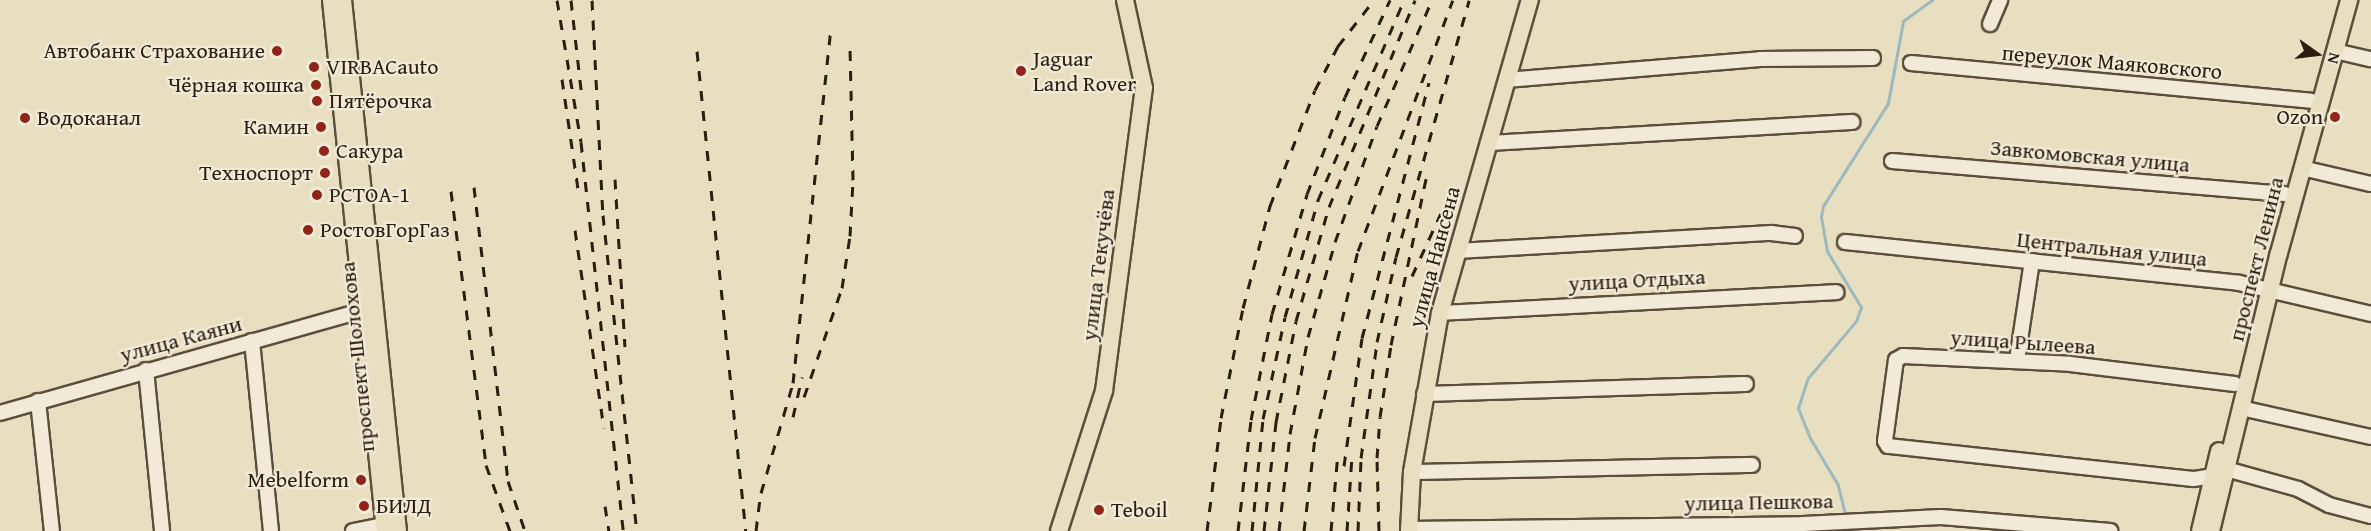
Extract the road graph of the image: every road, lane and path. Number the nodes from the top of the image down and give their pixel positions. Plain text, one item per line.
1 (331, 0) edge
2 (343, 0) edge
3 (1125, 0) edge
4 (1530, 0) edge
5 (2000, 0) edge
6 (2337, 0) edge
7 (2349, 0) edge
8 (1990, 24) dead end
9 (2335, 51) junction
10 (1873, 58) dead end
11 (2371, 59) edge
12 (1911, 63) dead end
13 (1506, 80) junction
14 (2311, 101) junction
15 (1851, 122) dead end
16 (1488, 143) junction
17 (1892, 160) dead end
18 (2302, 168) junction
19 (2371, 184) edge
20 (2285, 194) junction
21 (1795, 236) dead end
22 (1845, 242) dead end
23 (1457, 251) junction
24 (2032, 261) junction
25 (2265, 288) junction
26 (1836, 292) dead end
27 (368, 309) junction
28 (1440, 313) junction
29 (2371, 314) edge
30 (252, 341) junction
31 (2016, 360) junction
32 (146, 370) junction
33 (1746, 384) dead end
34 (2235, 384) junction
35 (1424, 394) junction
36 (38, 401) junction
37 (2241, 408) junction
38 (0, 413) edge
39 (2371, 437) edge
40 (1752, 465) dead end
41 (1412, 471) junction
42 (2219, 473) junction
43 (2371, 516) edge
44 (389, 529) edge
45 (1408, 530) edge
46 (52, 531) edge
47 (162, 531) edge
48 (271, 531) edge
49 (353, 531) edge
50 (1059, 531) edge
51 (2110, 531) edge
52 (2200, 531) edge
53 (2211, 531) edge

1 - 27 main road, проспект Шолохова
2 - 27 main road, проспект Шолохова
3 - 50 main road, улица Текучёва
4 - 13 main road, улица Нансена
5 - 8 street
6 - 14 main road, проспект Ленина
7 - 9 main road, проспект Ленина
9 - 11 street
9 - 18 main road, проспект Ленина
10 - 13 street
12 - 14 street, переулок Маяковского
13 - 16 main road, улица Нансена
14 - 20 main road, проспект Ленина
15 - 16 street
16 - 23 main road, улица Нансена
17 - 20 street, Завкомовская улица
18 - 19 street
18 - 25 main road, проспект Ленина
20 - 25 main road, проспект Ленина
21 - 23 street
22 - 24 street, Центральная улица
23 - 28 main road, улица Нансена
24 - 25 street, Центральная улица
24 - 31 street
25 - 29 street, Центральная улица
25 - 34 main road, проспект Ленина
25 - 37 main road, проспект Ленина
26 - 28 street, улица Отдыха
27 - 30 street, улица Каяни
27 - 44 main road, проспект Шолохова
28 - 35 main road, улица Нансена
30 - 32 street, улица Каяни
30 - 48 street
31 - 34 street, улица Рылеева
31 - 42 street, улица Рылеева
32 - 36 street, улица Каяни
32 - 47 street
33 - 35 street
34 - 42 main road, проспект Ленина
35 - 41 main road, улица Нансена
36 - 38 street, улица Каяни
36 - 46 street
37 - 39 street
37 - 42 main road, проспект Ленина
40 - 41 street
41 - 45 main road, улица Нансена
42 - 43 street
42 - 52 main road, проспект Ленина
42 - 53 main road, проспект Ленина
44 - 49 street
45 - 51 street, улица Пешкова

